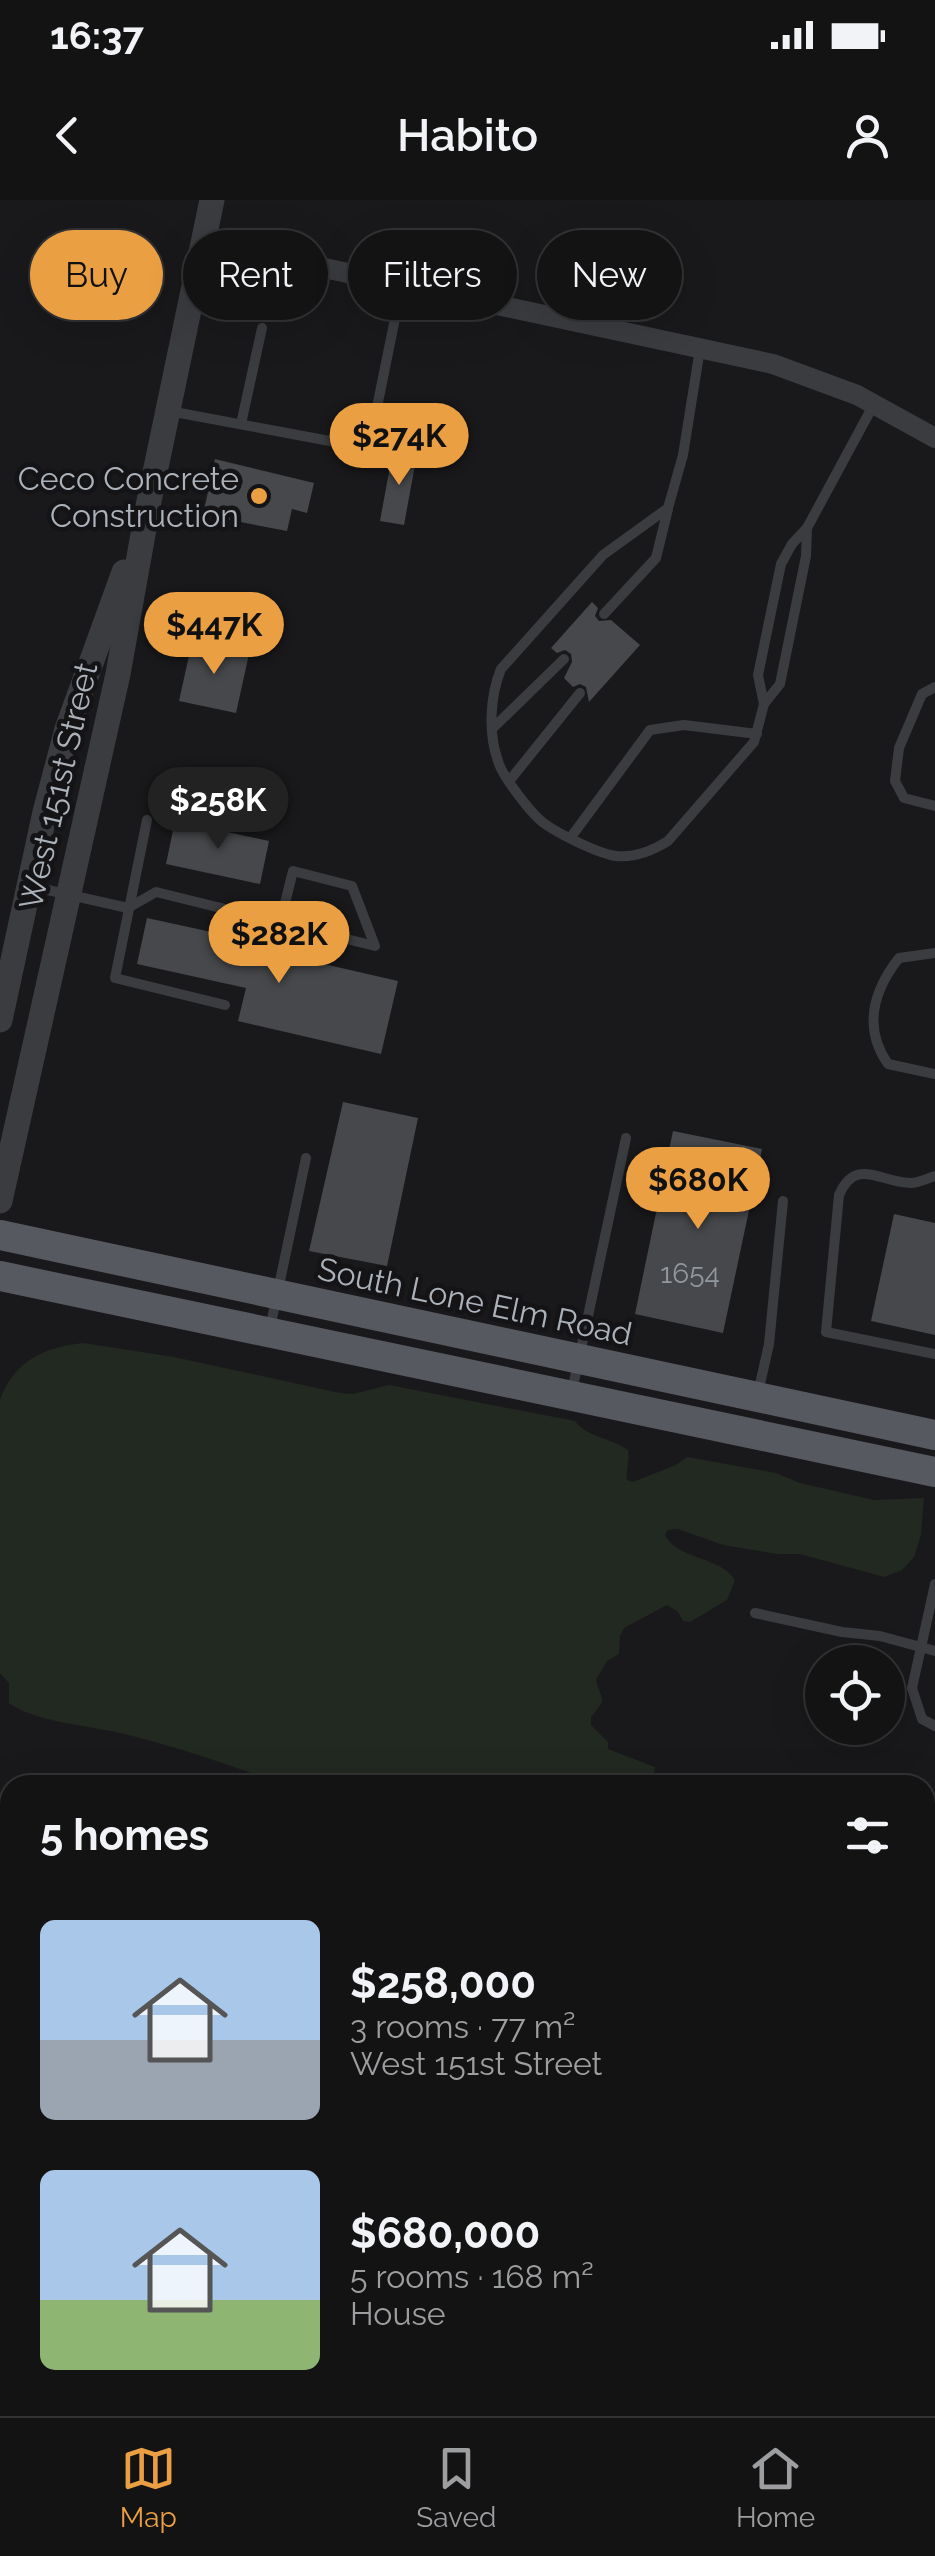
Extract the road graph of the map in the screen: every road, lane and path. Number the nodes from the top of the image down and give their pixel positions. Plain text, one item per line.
1 (212, 200) edge
2 (206, 230) edge
3 (517, 309) edge
4 (187, 320) edge
5 (394, 320) edge
6 (262, 328) dead end
7 (700, 348) junction
8 (874, 404) junction
9 (168, 410) junction
10 (241, 424) junction
11 (935, 438) edge
12 (149, 501) junction
13 (668, 508) junction
14 (807, 528) junction
15 (604, 614) dead end
16 (564, 659) dead end
17 (935, 686) edge
18 (580, 694) dead end
19 (764, 704) junction
20 (494, 728) junction
21 (757, 734) junction
22 (510, 780) junction
23 (935, 806) edge
24 (147, 820) dead end
25 (571, 836) junction
26 (28, 886) junction
27 (67, 894) junction
28 (128, 908) junction
29 (280, 923) junction
30 (935, 953) edge
31 (225, 1005) dead end
32 (0, 1020) edge
33 (935, 1074) edge
34 (626, 1138) dead end
35 (306, 1158) dead end
36 (935, 1176) edge
37 (0, 1201) edge
38 (783, 1201) dead end
39 (0, 1234) edge
40 (0, 1276) edge
41 (278, 1294) junction
42 (269, 1332) junction
43 (935, 1354) edge
44 (580, 1359) junction
45 (570, 1396) junction
46 (757, 1397) junction
47 (935, 1436) edge
48 (935, 1472) edge
49 (935, 1584) edge
50 (755, 1613) dead end
51 (921, 1648) junction
52 (935, 1651) edge
53 (935, 1726) edge

1 - 2 street, West 151st Street
3 - 7 street
4 - 9 street, West 151st Street
5 - 10 lane
6 - 10 lane
7 - 8 street
7 - 13 lane
8 - 11 street
8 - 14 lane
9 - 10 lane
9 - 12 street, West 151st Street
12 - 26 street, West 151st Street
12 - 27 street, West 151st Street
13 - 15 lane
13 - 20 lane
14 - 19 lane
14 - 19 lane
16 - 20 lane
17 - 23 lane
18 - 22 lane
19 - 21 lane
20 - 22 lane
21 - 25 lane
21 - 25 lane
22 - 25 lane
24 - 28 lane
26 - 27 lane
26 - 32 street, West 151st Street
27 - 28 lane
27 - 37 street, West 151st Street
28 - 29 lane
28 - 31 lane
29 - 29 lane
30 - 33 lane
34 - 44 lane
35 - 41 lane
36 - 43 lane
38 - 46 lane
39 - 41 main road, South Lone Elm Road
40 - 42 main road
41 - 42 lane
41 - 44 main road, South Lone Elm Road
42 - 45 main road
44 - 45 lane
44 - 46 main road, South Lone Elm Road
45 - 48 main road
46 - 47 main road, South Lone Elm Road
49 - 51 lane
50 - 51 lane
51 - 52 lane
51 - 53 lane

